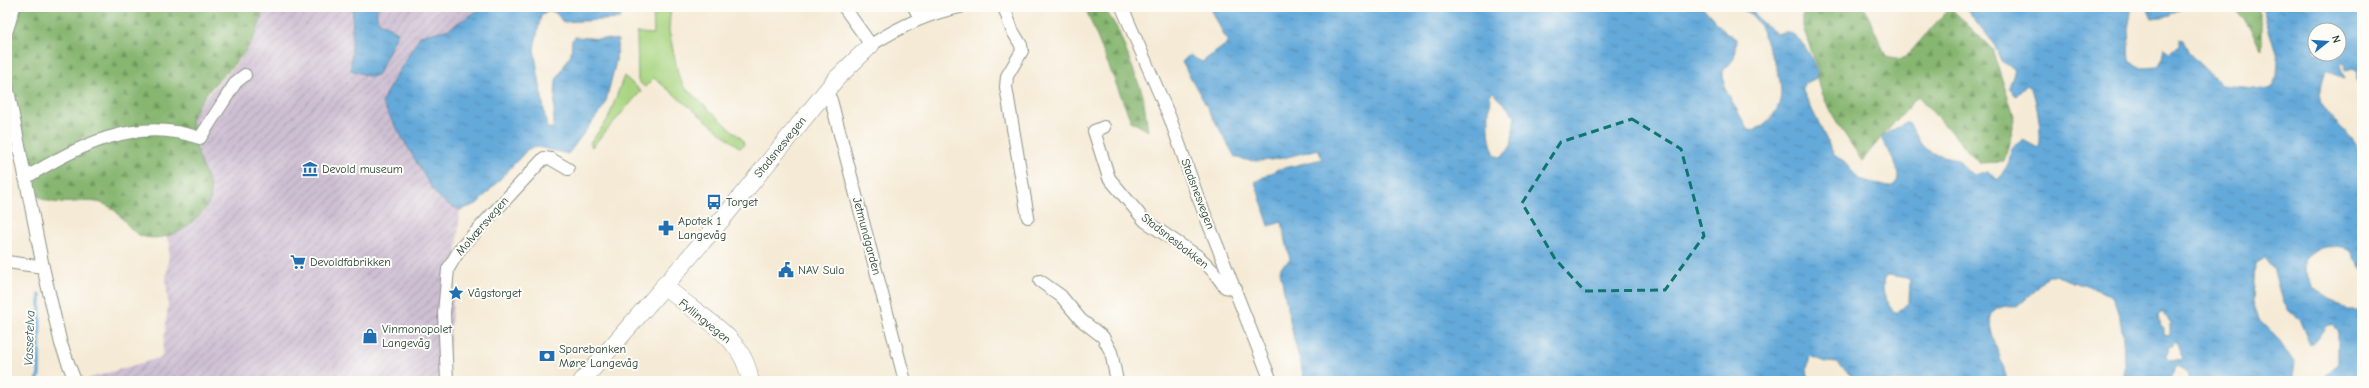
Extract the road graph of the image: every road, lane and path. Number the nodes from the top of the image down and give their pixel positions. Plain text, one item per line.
1 (14, 7) edge
2 (844, 7) edge
3 (914, 7) edge
4 (960, 7) edge
5 (1004, 7) edge
6 (1122, 7) edge
7 (920, 18) junction
8 (7, 30) edge
9 (871, 45) junction
10 (245, 75) dead end
11 (7, 85) edge
12 (826, 92) junction
13 (1104, 127) dead end
14 (568, 169) dead end
15 (25, 178) junction
16 (1028, 217) dead end
17 (7, 262) edge
18 (43, 267) junction
19 (1040, 281) dead end
20 (664, 285) junction
21 (1236, 289) junction
22 (74, 381) edge
23 (447, 381) edge
24 (582, 381) edge
25 (750, 381) edge
26 (905, 381) edge
27 (1117, 381) edge
28 (1271, 381) edge

1 - 8 street
2 - 9 street
3 - 7 street
4 - 7 street, Stadsnesvegen
5 - 16 street
6 - 21 street, Stadsnesvegen
7 - 9 street, Stadsnesvegen
9 - 12 street, Stadsnesvegen
10 - 15 street
11 - 15 street
12 - 20 street, Stadsnesvegen
12 - 26 street, Jetmundgarden
13 - 21 street, Stadsnesbakken
14 - 23 street, Molværsvegen
15 - 18 street
17 - 18 street
18 - 22 street
19 - 27 street
20 - 24 street, Stadsnesvegen
20 - 25 street, Fyllingvegen
21 - 28 street, Stadsnesvegen

